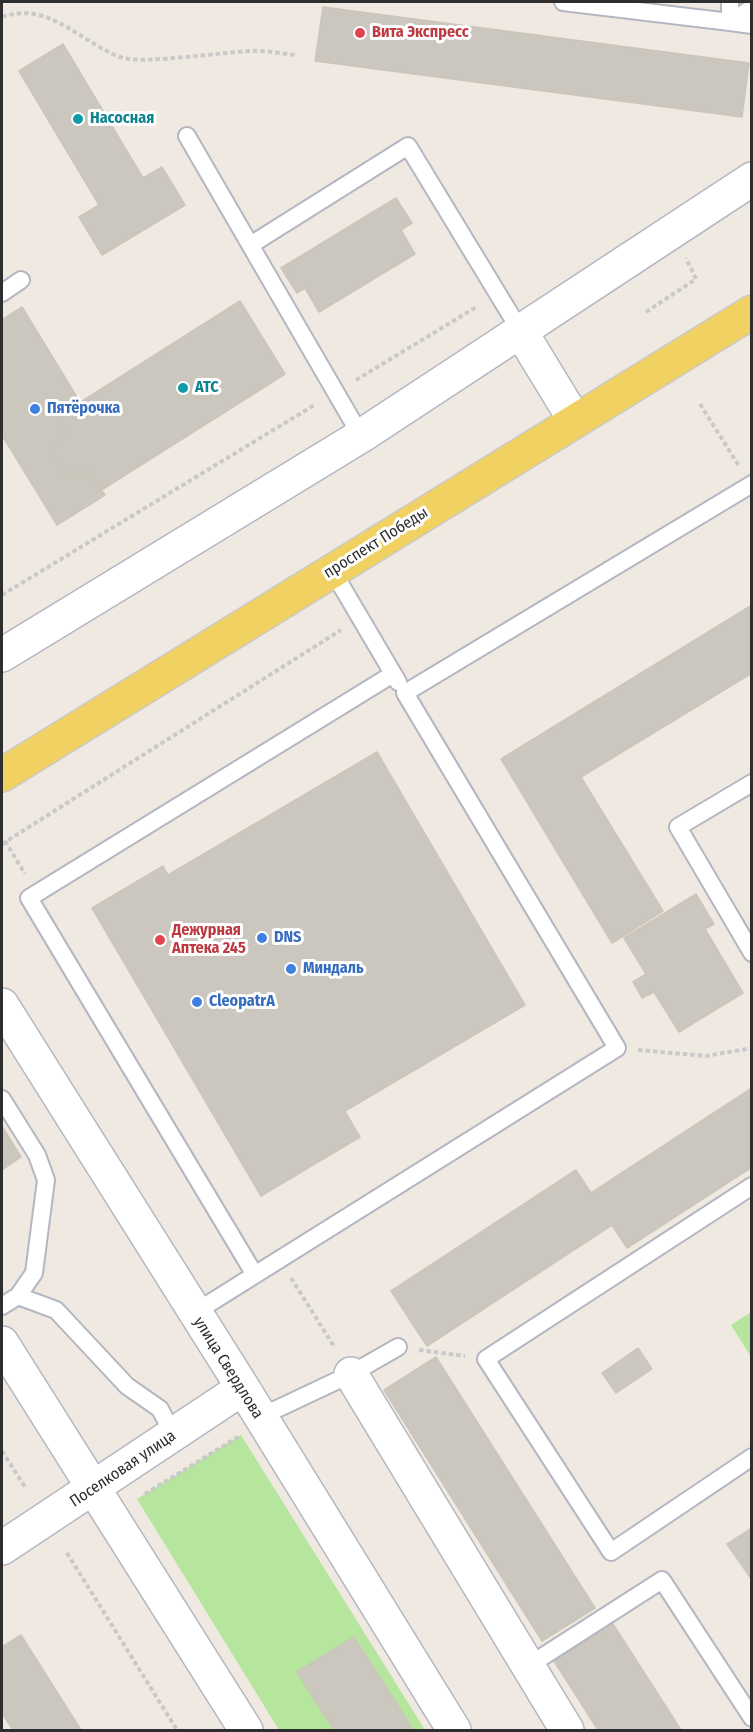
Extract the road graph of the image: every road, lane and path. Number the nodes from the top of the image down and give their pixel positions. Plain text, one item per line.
1 (563, 2) edge
2 (730, 2) edge
3 (752, 8) edge
4 (2, 17) edge
5 (730, 22) junction
6 (752, 25) edge
7 (297, 55) dead end
8 (188, 136) dead end
9 (752, 179) edge
10 (252, 244) junction
11 (681, 247) dead end
12 (21, 280) dead end
13 (2, 293) edge
14 (497, 295) junction
15 (646, 312) dead end
16 (752, 312) edge
17 (521, 332) junction
18 (336, 392) junction
19 (700, 404) dead end
20 (574, 419) junction
21 (361, 436) junction
22 (751, 484) edge
23 (332, 570) junction
24 (2, 595) edge
25 (360, 619) junction
26 (2, 655) edge
27 (393, 674) junction
28 (405, 693) junction
29 (2, 775) edge
30 (752, 783) edge
31 (3, 842) edge
32 (36, 893) junction
33 (752, 953) edge
34 (2, 1005) edge
35 (617, 1048) junction
36 (752, 1048) edge
37 (2, 1099) edge
38 (752, 1186) edge
39 (280, 1259) junction
40 (255, 1275) junction
41 (18, 1296) junction
42 (2, 1306) edge
43 (194, 1313) junction
44 (2, 1343) edge
45 (398, 1347) joint
46 (486, 1359) junction
47 (351, 1374) junction
48 (243, 1389) junction
49 (250, 1426) junction
50 (174, 1434) junction
51 (2, 1451) edge
52 (752, 1457) edge
53 (25, 1487) dead end
54 (94, 1489) junction
55 (136, 1499) dead end
56 (2, 1548) edge
57 (67, 1552) dead end
58 (528, 1666) junction
59 (752, 1718) edge
60 (177, 1731) edge
61 (246, 1731) edge
62 (454, 1731) edge
63 (567, 1731) edge

1 - 5 lane
2 - 5 lane
3 - 5 lane
4 - 7 path
5 - 6 lane
8 - 10 lane
9 - 17 street
10 - 14 lane
10 - 18 lane
11 - 15 path
12 - 13 lane
14 - 17 lane
14 - 18 path
16 - 20 main road, проспект Победы
17 - 20 street
17 - 21 street
18 - 21 lane
18 - 24 path
19 - 22 path
20 - 23 main road, проспект Победы
21 - 26 street
22 - 28 lane
23 - 25 lane
23 - 29 main road, проспект Победы
25 - 27 lane
25 - 31 path
27 - 28 lane
27 - 32 lane
28 - 35 lane
30 - 33 lane
31 - 32 path
32 - 40 lane
34 - 43 street, улица Свердлова
35 - 36 path
35 - 39 lane
37 - 41 lane
38 - 46 lane
39 - 40 lane
39 - 47 path
40 - 43 lane
41 - 42 lane
41 - 50 lane
43 - 48 street, улица Свердлова
44 - 54 street
45 - 46 path
45 - 47 lane
46 - 52 lane
47 - 49 lane
47 - 58 street
48 - 49 street, улица Свердлова
48 - 50 street, Поселковая улица
49 - 55 path
49 - 62 street, улица Свердлова
50 - 54 street, Поселковая улица
51 - 53 path
54 - 56 street, Поселковая улица
54 - 61 street
57 - 60 path
58 - 59 lane
58 - 63 street

